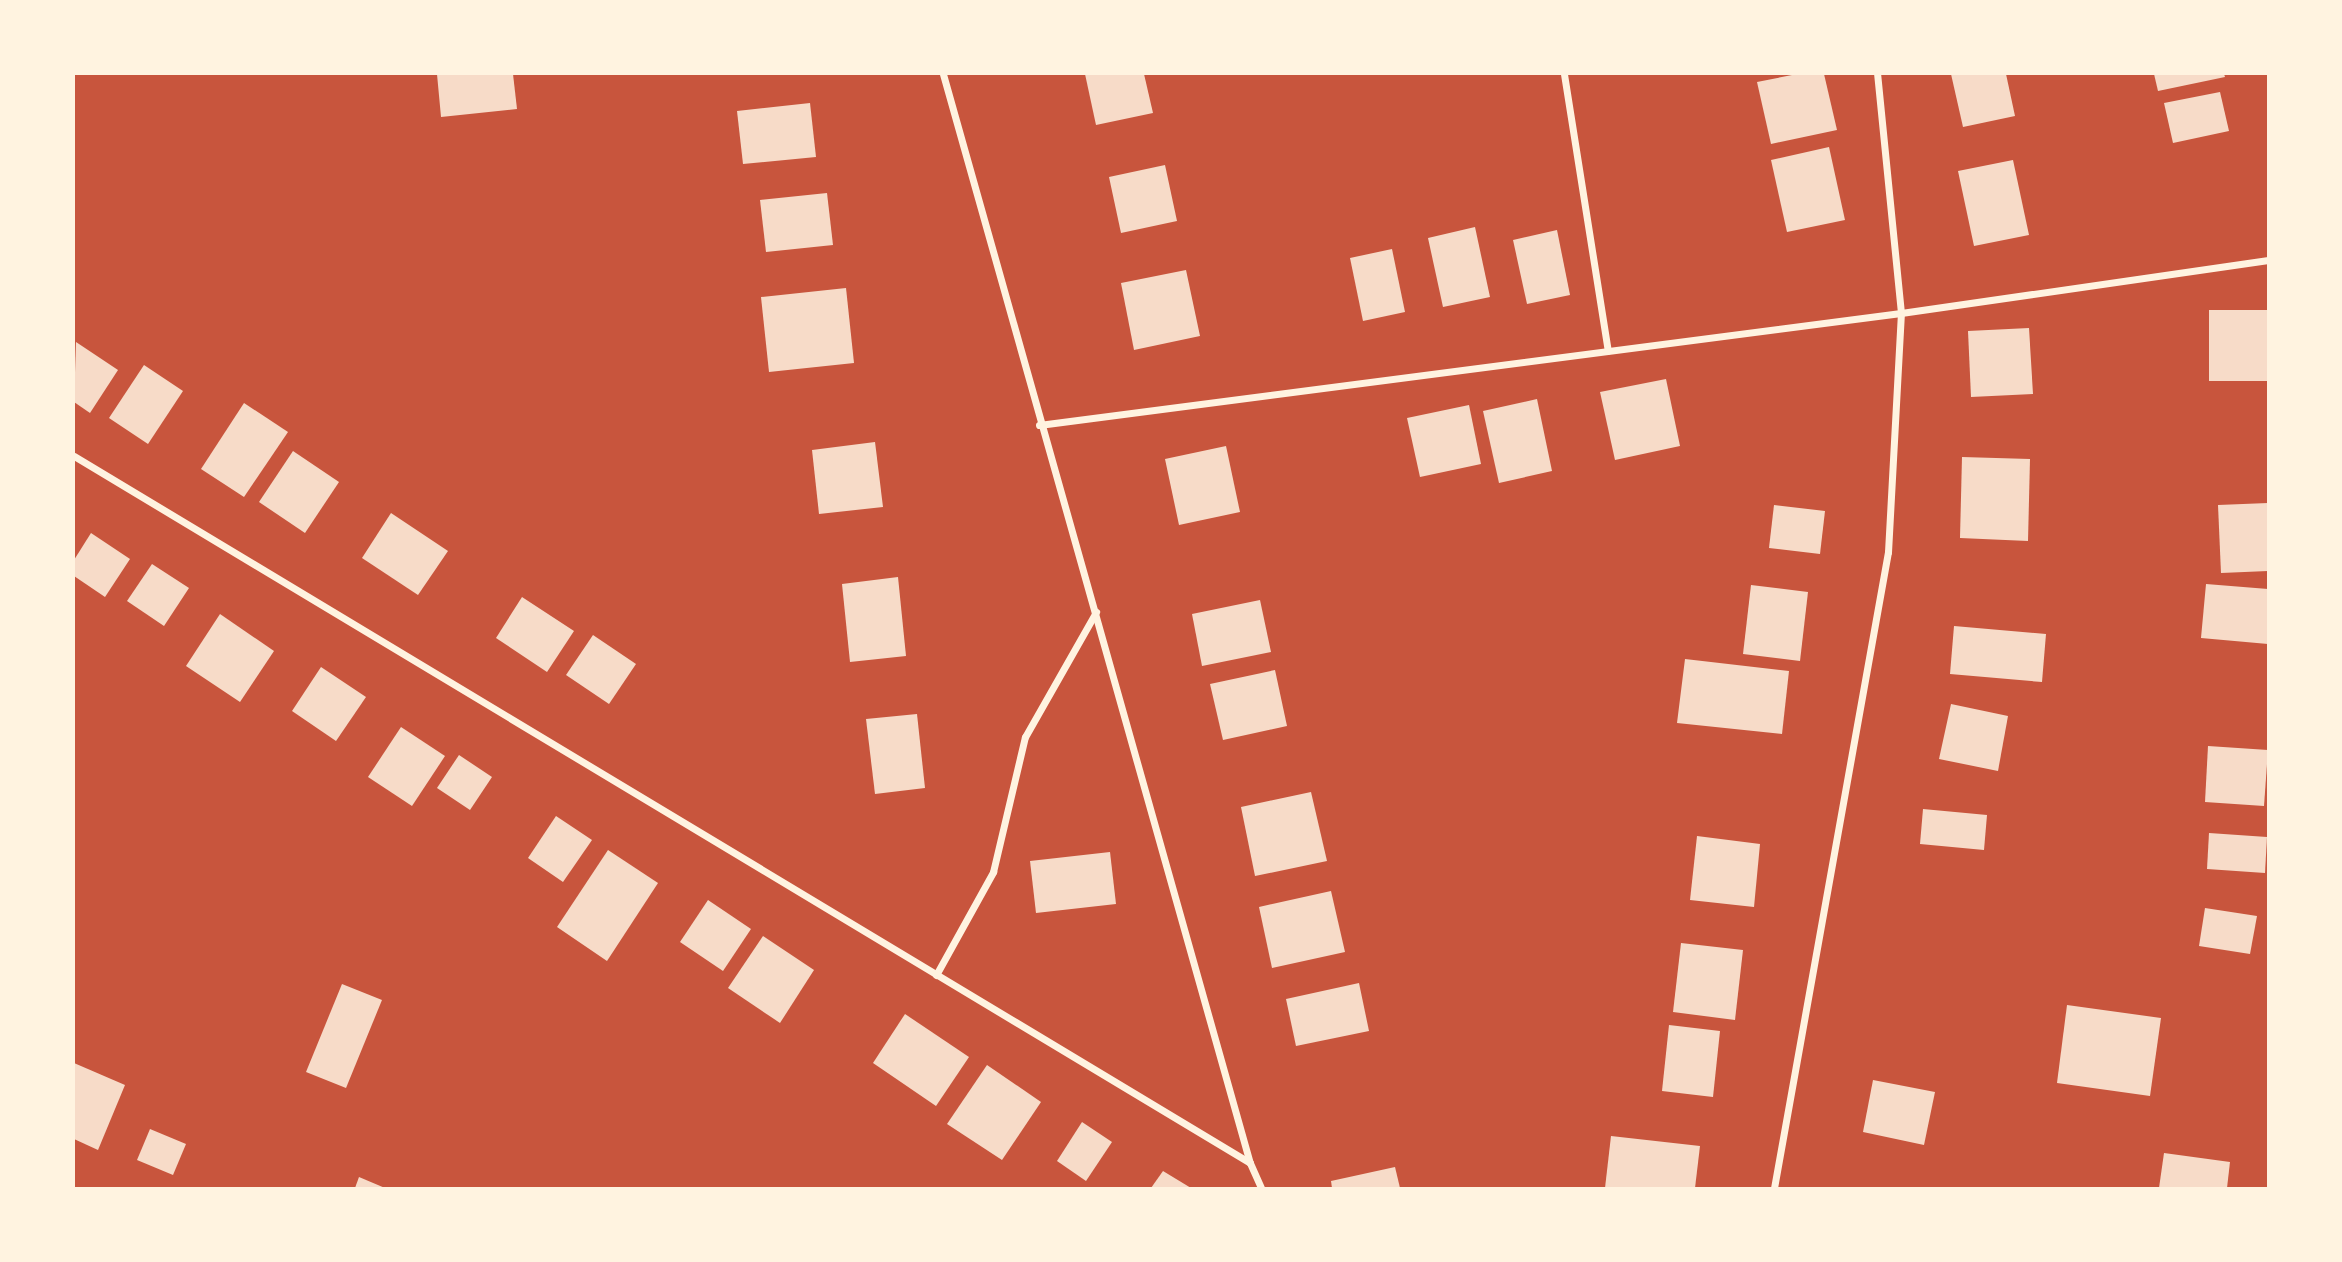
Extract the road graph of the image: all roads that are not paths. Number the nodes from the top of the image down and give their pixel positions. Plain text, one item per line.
1 (943, 74) edge
2 (1564, 74) edge
3 (1877, 74) edge
4 (2269, 260) edge
5 (1901, 313) junction
6 (1608, 351) junction
7 (1039, 425) junction
8 (74, 456) edge
9 (1096, 612) junction
10 (936, 975) junction
11 (1250, 1163) junction
12 (1261, 1188) edge
13 (1774, 1188) edge

1 - 7 street
2 - 6 street
3 - 5 street
4 - 5 street
5 - 6 street
5 - 13 street
6 - 7 street
7 - 9 street
8 - 10 street
9 - 10 street
9 - 11 street
10 - 11 street
11 - 12 street

